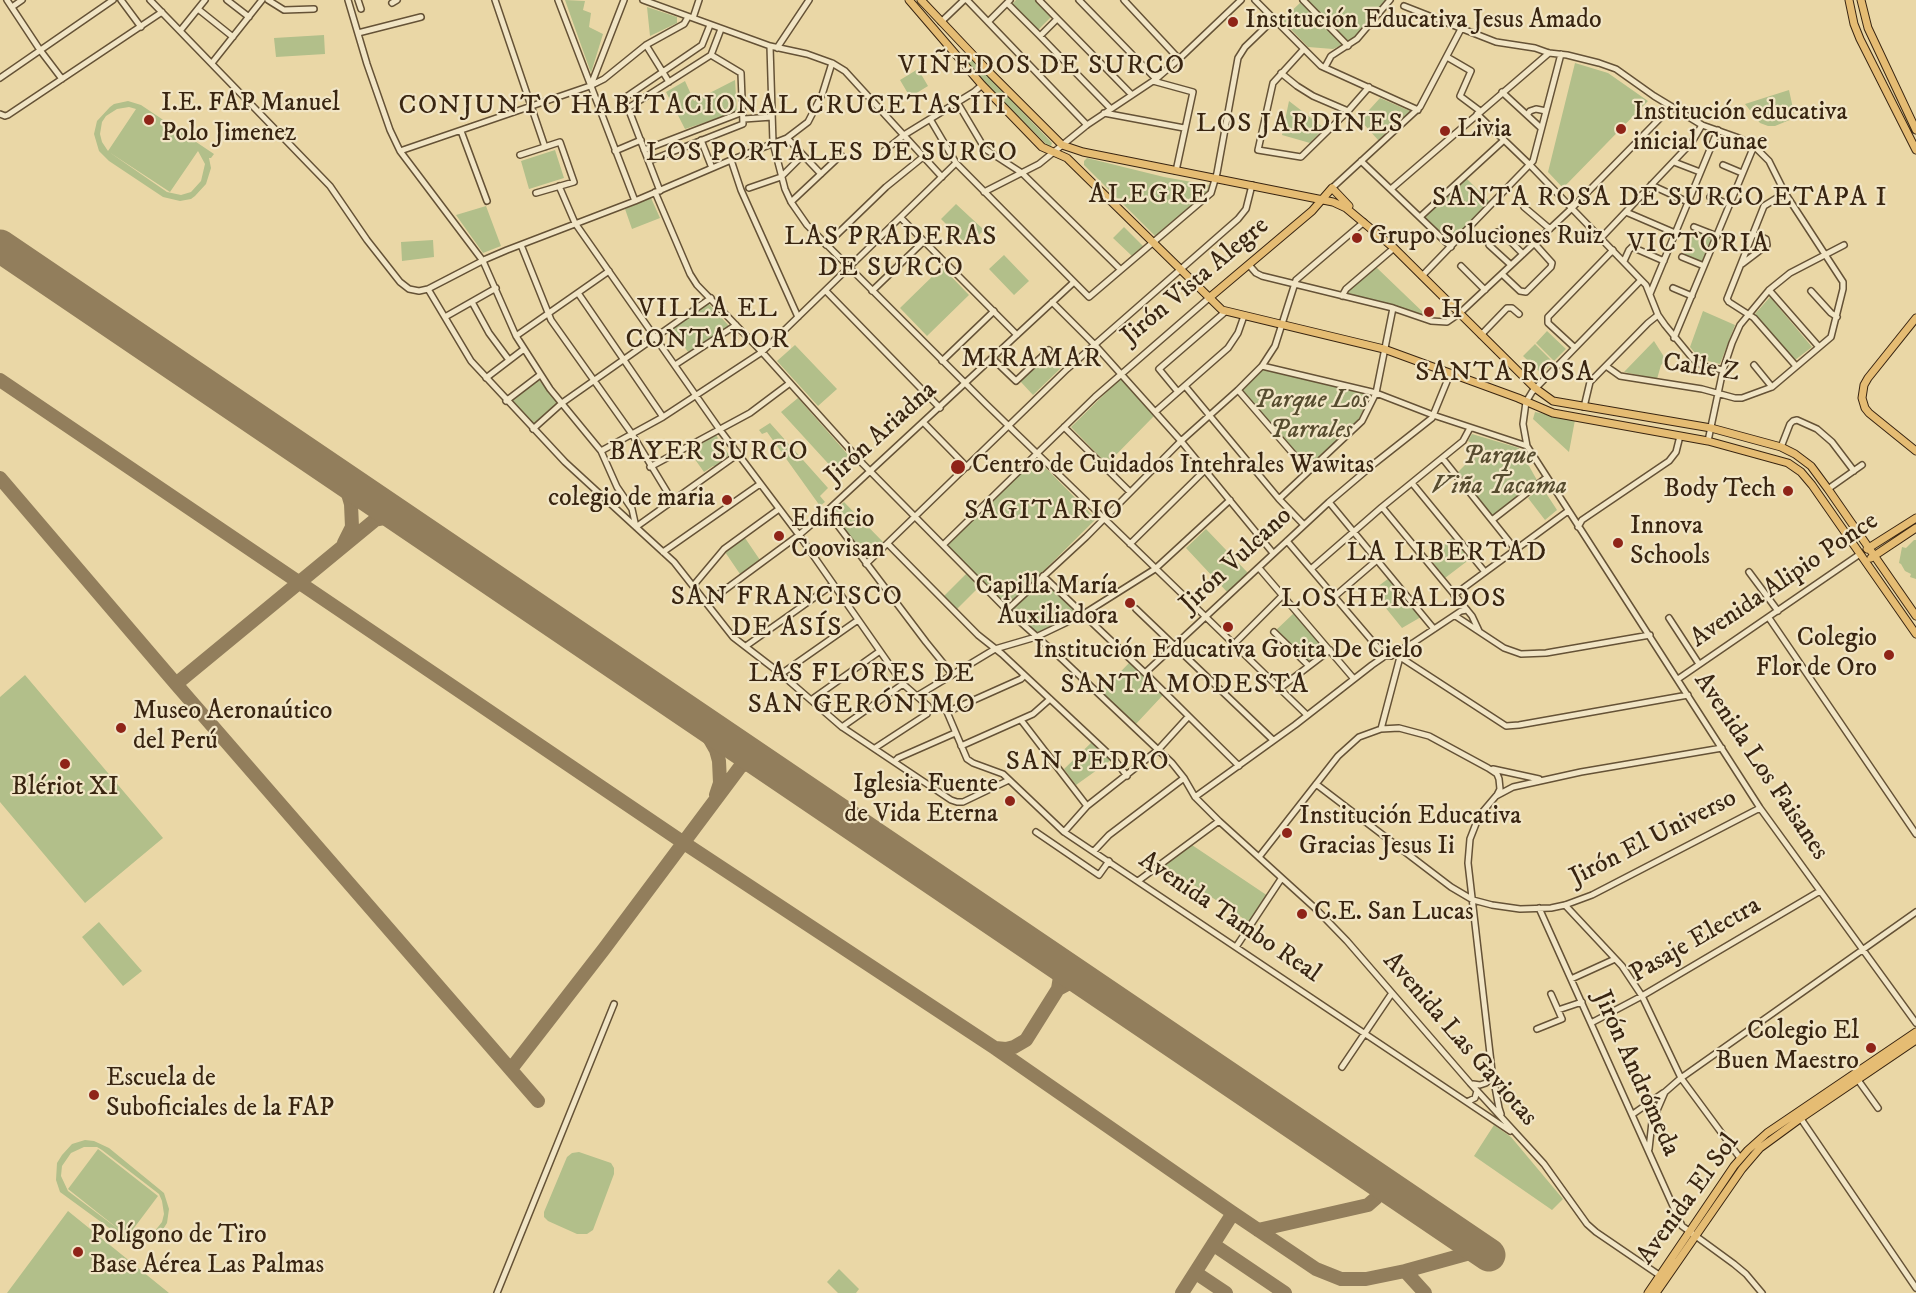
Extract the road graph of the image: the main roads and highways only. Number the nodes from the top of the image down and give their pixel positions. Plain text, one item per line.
1 (909, 0) edge
2 (921, 0) edge
3 (1849, 0) edge
4 (1861, 0) edge
5 (1916, 130) edge
6 (1916, 150) edge
7 (1322, 200) junction
8 (1364, 222) junction
9 (1209, 298) junction
10 (1916, 318) edge
11 (1632, 415) junction
12 (1682, 422) junction
13 (1630, 427) junction
14 (1680, 436) junction
15 (1914, 448) edge
16 (1916, 518) edge
17 (1916, 528) edge
18 (1869, 548) junction
19 (1884, 549) junction
20 (1860, 554) junction
21 (1874, 556) junction
22 (1866, 562) junction
23 (1883, 567) junction
24 (1916, 616) edge
25 (1916, 634) edge
26 (1916, 1032) edge
27 (1916, 1040) edge
28 (1799, 1115) junction
29 (1692, 1234) junction
30 (1662, 1277) junction
31 (1648, 1293) edge
32 (1656, 1293) edge

1 - 9 main road
2 - 7 main road
3 - 6 main road
4 - 5 main road
7 - 8 main road
7 - 8 main road, Jirón Vista Alegre
7 - 9 main road, Jirón Vista Alegre
8 - 11 main road
9 - 13 main road
10 - 15 main road
11 - 12 main road
11 - 13 main road
12 - 14 main road
12 - 18 main road
13 - 14 main road
14 - 20 main road
16 - 18 main road, Avenida Alipio Ponce
17 - 19 main road, Avenida Alipio Ponce
18 - 20 main road, Avenida Alipio Ponce
18 - 21 main road
19 - 21 main road, Avenida Alipio Ponce
19 - 23 main road
20 - 22 main road
21 - 22 main road, Avenida Alipio Ponce
21 - 23 main road
22 - 25 main road
23 - 24 main road
26 - 28 main road, Avenida El Sol
27 - 28 main road, Avenida El Sol
28 - 29 main road, Avenida El Sol
28 - 29 main road, Avenida El Sol
29 - 30 main road, Avenida El Sol
30 - 31 main road, Avenida El Sol
30 - 32 main road, Avenida El Sol

